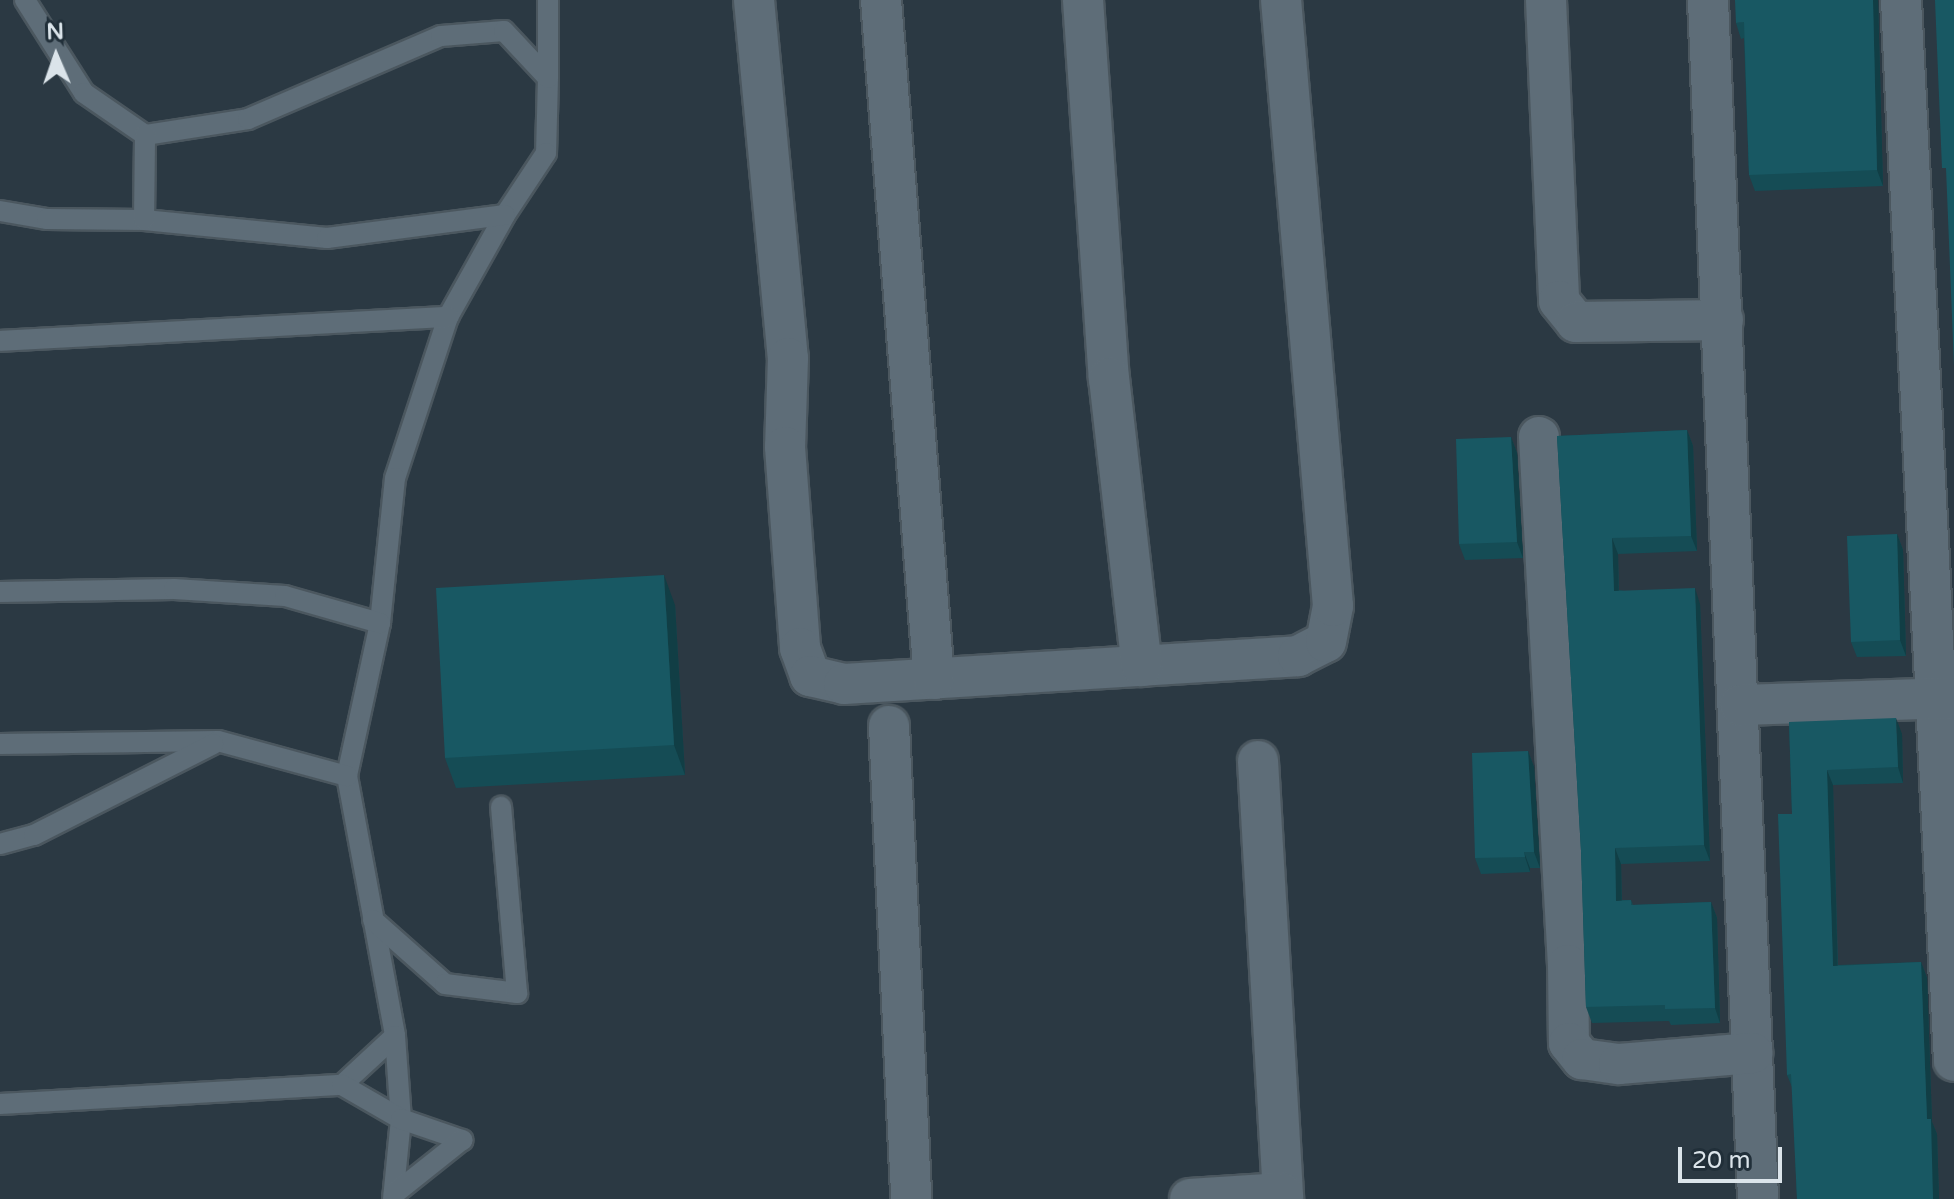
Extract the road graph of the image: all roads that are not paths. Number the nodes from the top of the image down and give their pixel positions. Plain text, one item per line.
1 (25, 0) edge
2 (548, 0) edge
3 (754, 0) edge
4 (881, 0) edge
5 (1083, 0) edge
6 (1281, 0) edge
7 (1546, 0) edge
8 (1708, 0) edge
9 (1901, 0) edge
10 (548, 78) junction
11 (145, 135) junction
12 (0, 211) edge
13 (505, 215) junction
14 (144, 220) junction
15 (448, 317) junction
16 (1723, 320) junction
17 (0, 341) edge
18 (1539, 437) dead end
19 (0, 592) edge
20 (380, 623) junction
21 (1142, 666) junction
22 (934, 679) junction
23 (1944, 698) edge
24 (1740, 705) junction
25 (889, 726) dead end
26 (218, 741) junction
27 (0, 744) edge
28 (1258, 761) dead end
29 (347, 776) junction
30 (501, 807) dead end
31 (0, 844) edge
32 (373, 920) junction
33 (395, 1036) junction
34 (1753, 1053) junction
35 (1954, 1061) edge
36 (342, 1085) junction
37 (0, 1104) edge
38 (401, 1119) junction
39 (394, 1196) edge
40 (1283, 1196) edge
41 (911, 1199) edge
42 (1190, 1199) edge
43 (1758, 1199) edge

1 - 11 lane
2 - 10 lane
3 - 22 street
4 - 22 street
5 - 21 street
6 - 21 street
7 - 16 street
8 - 16 street
9 - 23 street
10 - 11 lane
10 - 13 lane
11 - 14 lane
12 - 14 lane
13 - 14 lane
13 - 15 lane
15 - 17 lane
15 - 20 lane
16 - 24 street
18 - 34 street
19 - 20 lane
20 - 29 lane
21 - 22 street
23 - 24 street
23 - 35 street
24 - 34 street
25 - 41 street
26 - 27 lane
26 - 29 lane
26 - 31 lane
28 - 40 street
29 - 32 lane
30 - 32 lane
32 - 33 lane
33 - 36 lane
33 - 38 lane
34 - 43 street
36 - 37 lane
36 - 38 lane
38 - 39 lane
38 - 39 lane
40 - 42 street

